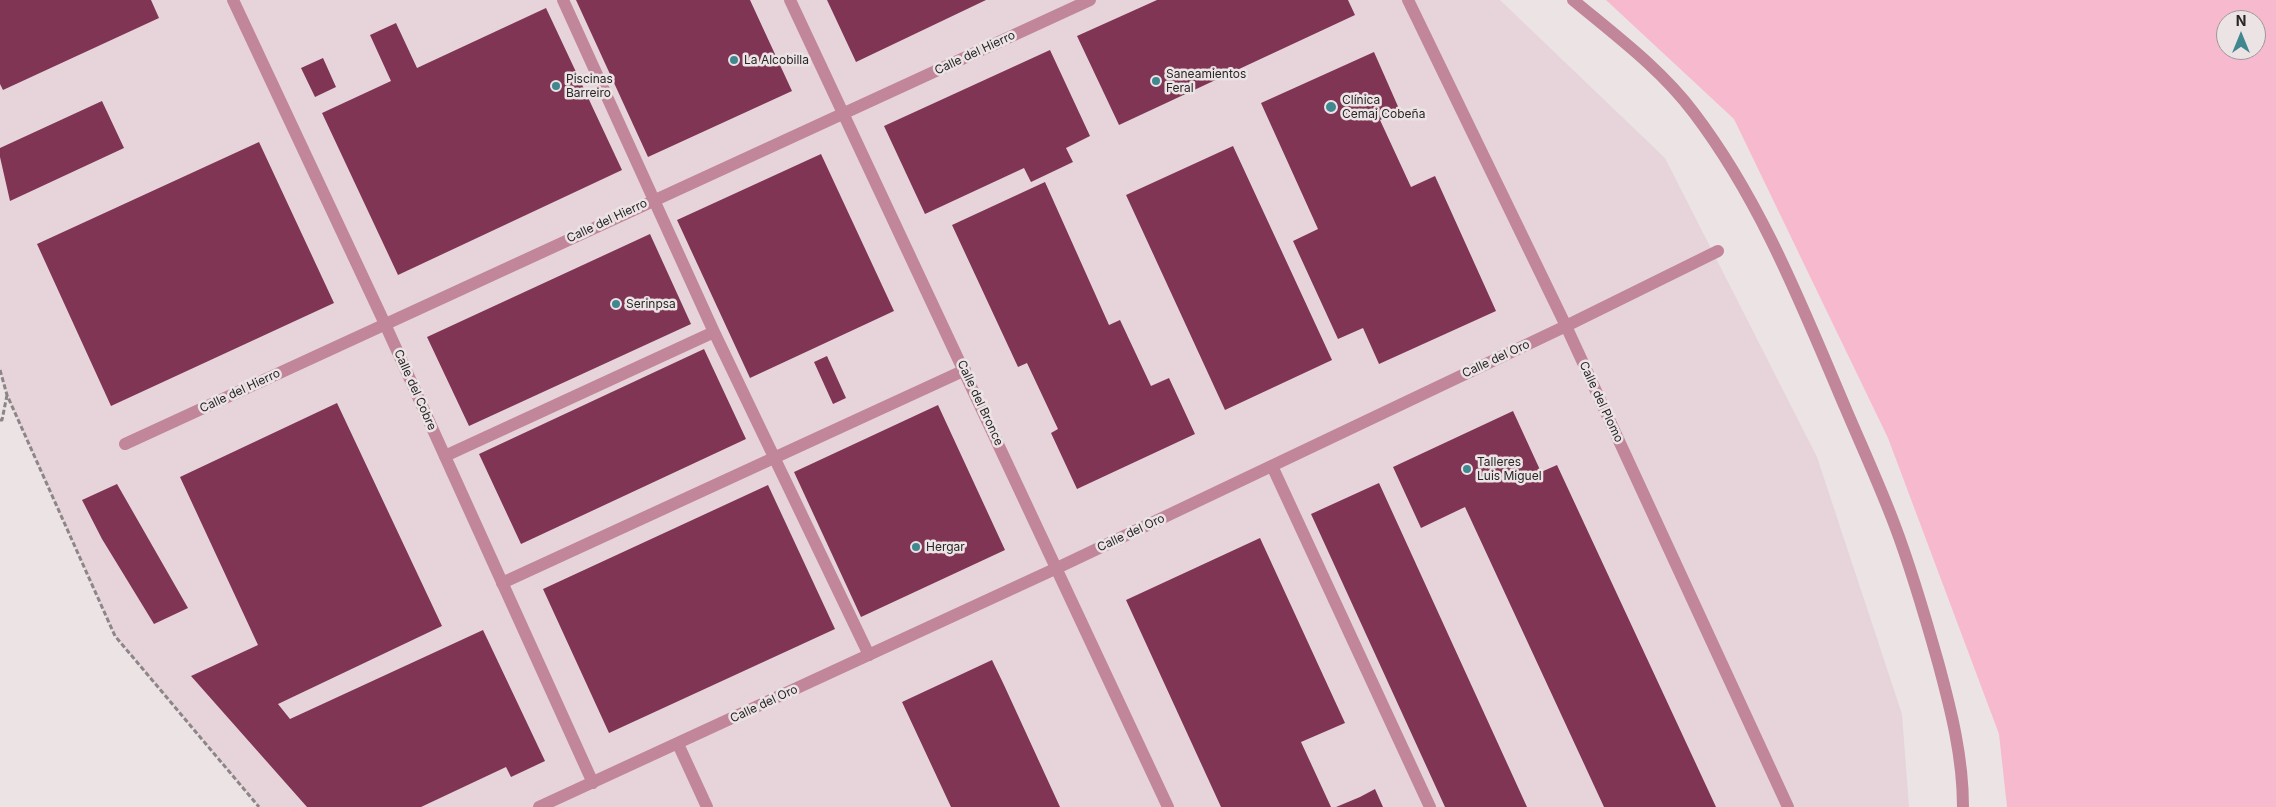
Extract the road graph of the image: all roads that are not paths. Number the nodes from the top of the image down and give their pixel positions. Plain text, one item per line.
1 (233, 0) edge
2 (563, 0) edge
3 (790, 0) edge
4 (1090, 0) edge
5 (1408, 0) edge
6 (1573, 0) edge
7 (845, 113) junction
8 (655, 200) junction
9 (1718, 251) dead end
10 (385, 324) junction
11 (1566, 326) junction
12 (714, 332) junction
13 (965, 370) junction
14 (125, 444) dead end
15 (445, 456) junction
16 (775, 457) junction
17 (1272, 466) junction
18 (1057, 568) junction
19 (502, 582) junction
20 (868, 655) junction
21 (678, 744) junction
22 (593, 783) junction
23 (539, 807) edge
24 (707, 807) edge
25 (1168, 807) edge
26 (1430, 807) edge
27 (1788, 807) edge
28 (1963, 807) edge

1 - 10 street, Calle del Cobre
2 - 8 street
3 - 7 street, Calle del Bronce
4 - 7 street, Calle del Hierro
5 - 11 street, Calle del Plomo
6 - 28 street
7 - 8 street, Calle del Hierro
7 - 13 street, Calle del Bronce
8 - 10 street, Calle del Hierro
8 - 12 street
9 - 11 street, Calle del Oro
10 - 14 street, Calle del Hierro
10 - 15 street, Calle del Cobre
11 - 17 street, Calle del Oro
11 - 27 street, Calle del Plomo
12 - 15 street
12 - 16 street
13 - 16 street
13 - 18 street, Calle del Bronce
15 - 19 street, Calle del Cobre
16 - 19 street
16 - 20 street
17 - 18 street, Calle del Oro
17 - 26 street
18 - 20 street, Calle del Oro
18 - 25 street, Calle del Bronce
19 - 22 street, Calle del Cobre
20 - 21 street, Calle del Oro
21 - 22 street, Calle del Oro
21 - 24 street
22 - 23 street, Calle del Oro

